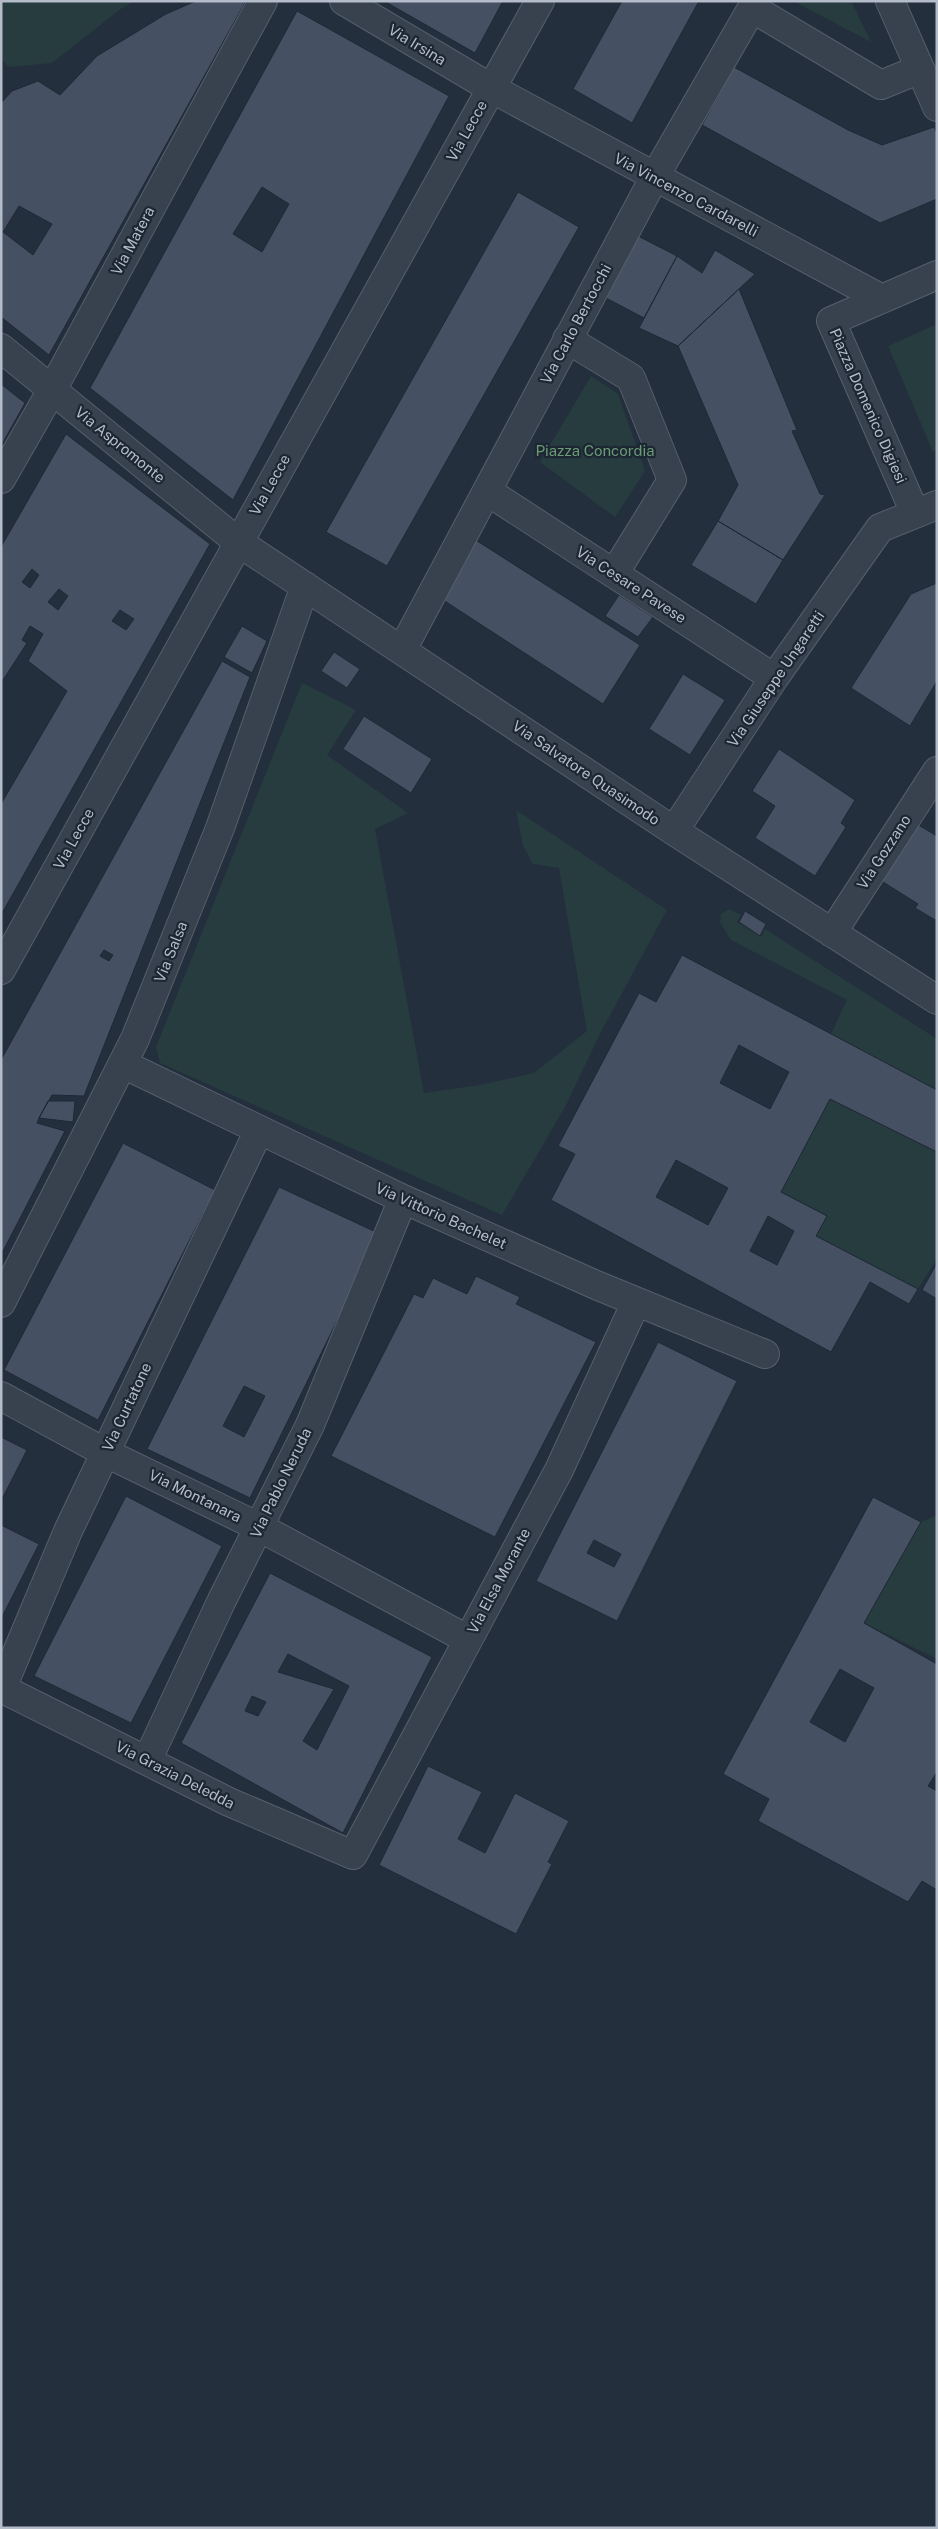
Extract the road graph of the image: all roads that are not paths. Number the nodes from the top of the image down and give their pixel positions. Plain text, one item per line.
1 (263, 1) edge
2 (344, 1) edge
3 (540, 1) edge
4 (890, 1) edge
5 (754, 4) edge
6 (920, 69) junction
7 (491, 88) junction
8 (937, 107) edge
9 (654, 178) junction
10 (937, 275) edge
11 (882, 299) junction
12 (567, 339) junction
13 (1, 348) edge
14 (52, 390) junction
15 (1, 479) edge
16 (487, 491) junction
17 (926, 509) edge
18 (238, 542) junction
19 (614, 574) junction
20 (305, 586) junction
21 (402, 650) junction
22 (774, 678) junction
23 (937, 772) edge
24 (674, 832) junction
25 (832, 933) junction
26 (1, 970) edge
27 (937, 1000) edge
28 (123, 1064) junction
29 (259, 1130) junction
30 (403, 1200) junction
31 (3, 1296) edge
32 (636, 1302) junction
33 (765, 1354) dead end
34 (1, 1396) edge
35 (106, 1453) junction
36 (259, 1527) junction
37 (467, 1639) junction
38 (2, 1688) edge
39 (148, 1761) junction
40 (353, 1855) joint

1 - 14 street, Via Matera
2 - 7 street, Via Irsina
3 - 7 street, Via Lecce
4 - 6 street
5 - 6 street
5 - 9 street, Via Carlo Bertocchi
6 - 8 street
7 - 9 street, Via Vincenzo Cardarelli
7 - 18 street, Via Lecce
9 - 11 street, Via Vincenzo Cardarelli
9 - 12 street, Via Carlo Bertocchi
10 - 11 street, Piazza Domenico Digiesi
11 - 17 street, Piazza Domenico Digiesi
12 - 16 street, Via Carlo Bertocchi
12 - 19 street
13 - 14 street, Via Aspromonte
14 - 15 street, Via Matera
14 - 18 street, Via Aspromonte
16 - 19 street, Via Cesare Pavese
16 - 21 street, Via Carlo Bertocchi
17 - 22 street, Via Giuseppe Ungaretti
18 - 20 street, Via Salvatore Quasimodo
18 - 26 street, Via Lecce
19 - 22 street, Via Cesare Pavese
20 - 21 street, Via Salvatore Quasimodo
20 - 28 street, Via Salsa
21 - 24 street, Via Salvatore Quasimodo
22 - 24 street, Via Giuseppe Ungaretti
23 - 25 street, Via Gozzano
24 - 25 street, Via Salvatore Quasimodo
25 - 27 street, Via Salvatore Quasimodo
28 - 29 street, Via Vittorio Bachelet
28 - 31 street, Via Salsa
29 - 30 street, Via Vittorio Bachelet
29 - 35 street, Via Curtatone
30 - 32 street, Via Vittorio Bachelet
30 - 36 street, Via Pablo Neruda
32 - 33 street, Via Vittorio Bachelet
32 - 37 street, Via Elsa Morante
34 - 35 street, Via Montanara
35 - 36 street, Via Montanara
35 - 38 street, Via Curtatone
36 - 37 street, Via Montanara
36 - 39 street, Via Pablo Neruda
37 - 40 street, Via Elsa Morante
38 - 39 street, Via Grazia Deledda
39 - 40 street, Via Grazia Deledda

